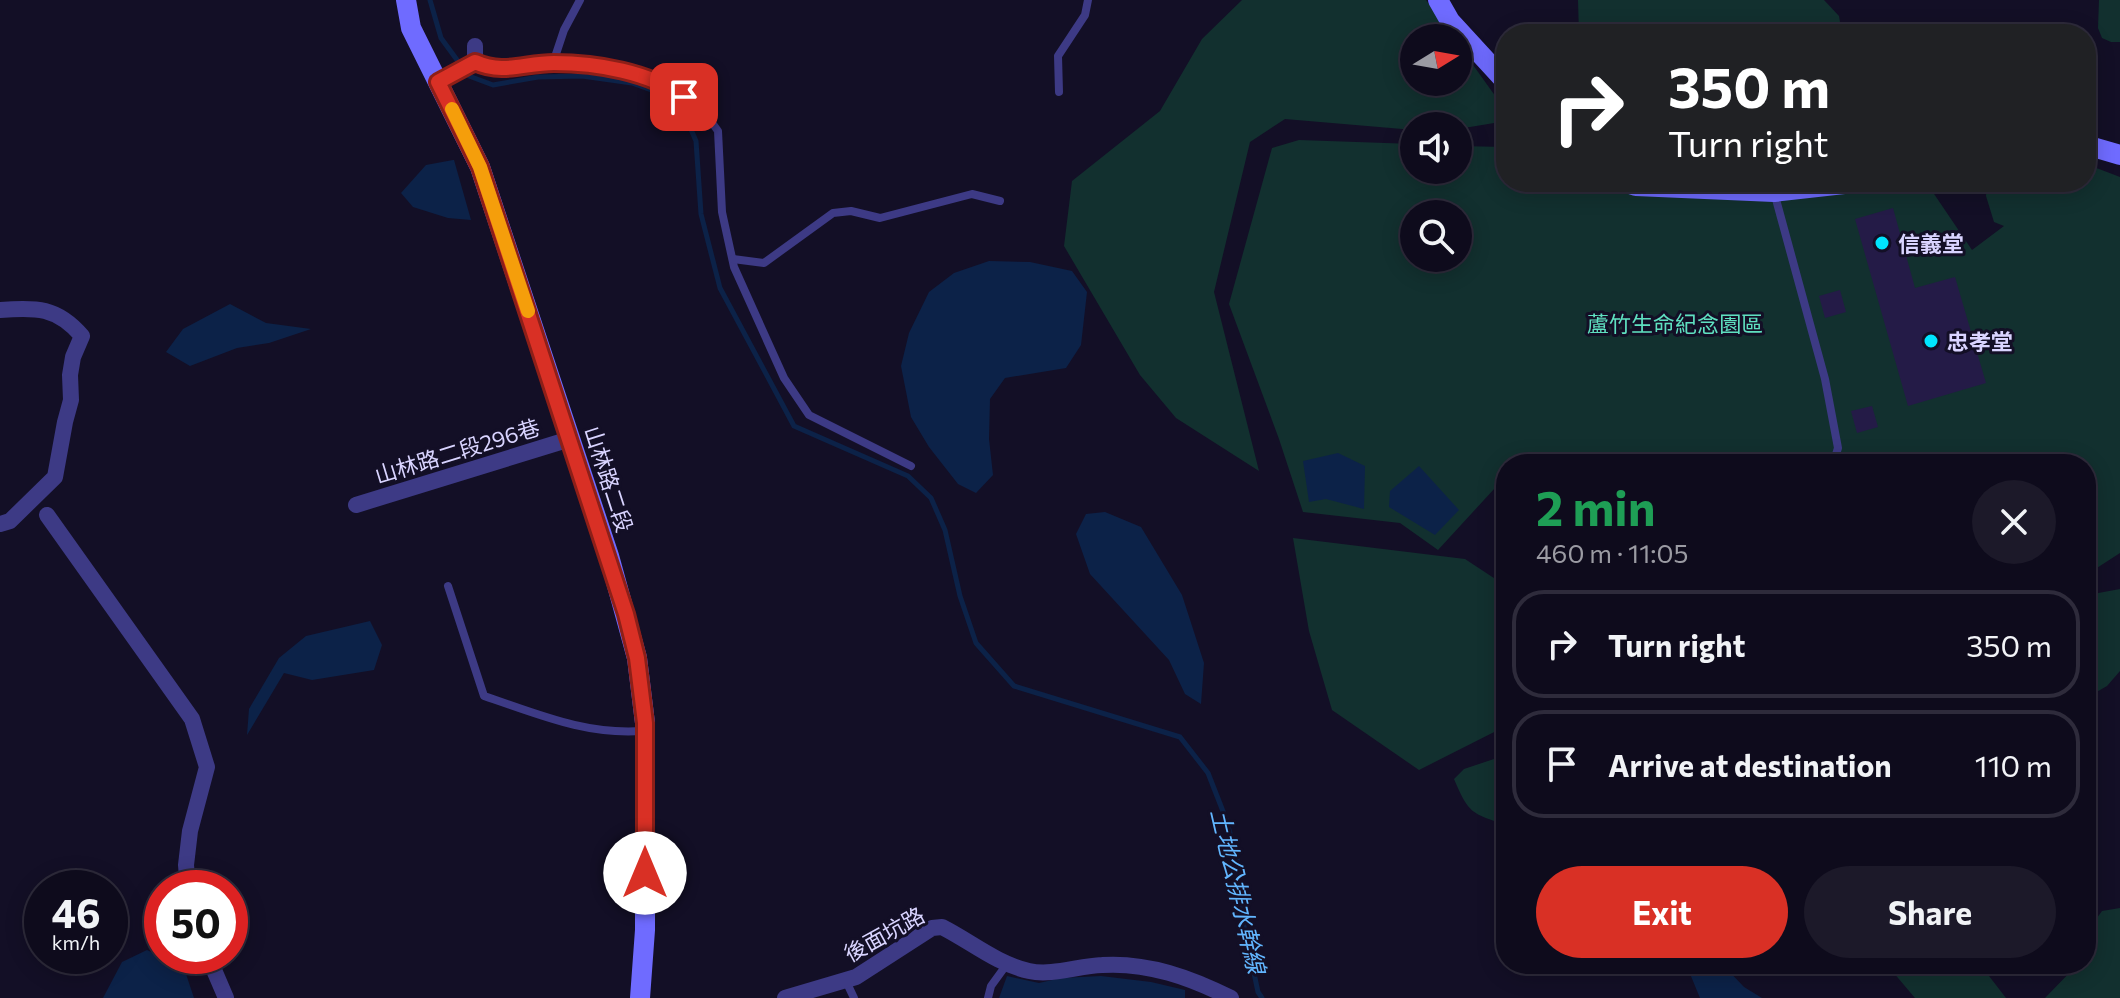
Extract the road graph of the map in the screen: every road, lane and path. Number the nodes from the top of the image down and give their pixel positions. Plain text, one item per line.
1 (406, 0) edge
2 (580, 0) edge
3 (1088, 0) edge
4 (1438, 0) edge
5 (474, 57) joint
6 (553, 63) junction
7 (1496, 71) edge
8 (444, 79) junction
9 (1059, 92) dead end
10 (2096, 148) edge
11 (2120, 155) edge
12 (1774, 192) edge
13 (1000, 201) dead end
14 (733, 259) junction
15 (0, 310) edge
16 (570, 439) junction
17 (1836, 454) edge
18 (911, 466) dead end
19 (356, 505) dead end
20 (47, 515) dead end
21 (0, 524) edge
22 (448, 586) dead end
23 (645, 731) junction
24 (186, 870) edge
25 (1008, 963) junction
26 (216, 974) edge
27 (846, 981) junction
28 (226, 998) edge
29 (640, 998) edge
30 (785, 998) edge
31 (854, 998) edge
32 (988, 998) edge
33 (1231, 998) edge

1 - 8 main road, 山林路二段
2 - 6 lane
3 - 9 lane
4 - 7 main road
5 - 6 lane
5 - 8 street
6 - 14 lane
8 - 16 main road, 山林路二段
10 - 11 main road
12 - 17 lane
13 - 14 lane
14 - 18 lane
15 - 21 street
16 - 19 street, 山林路二段296巷
16 - 23 main road, 山林路二段
20 - 24 street
22 - 23 lane
23 - 29 main road, 山林路二段
25 - 27 street, 後面坑路
25 - 32 lane
25 - 33 street, 後面坑路
26 - 28 street
27 - 30 street, 後面坑路
27 - 31 lane

